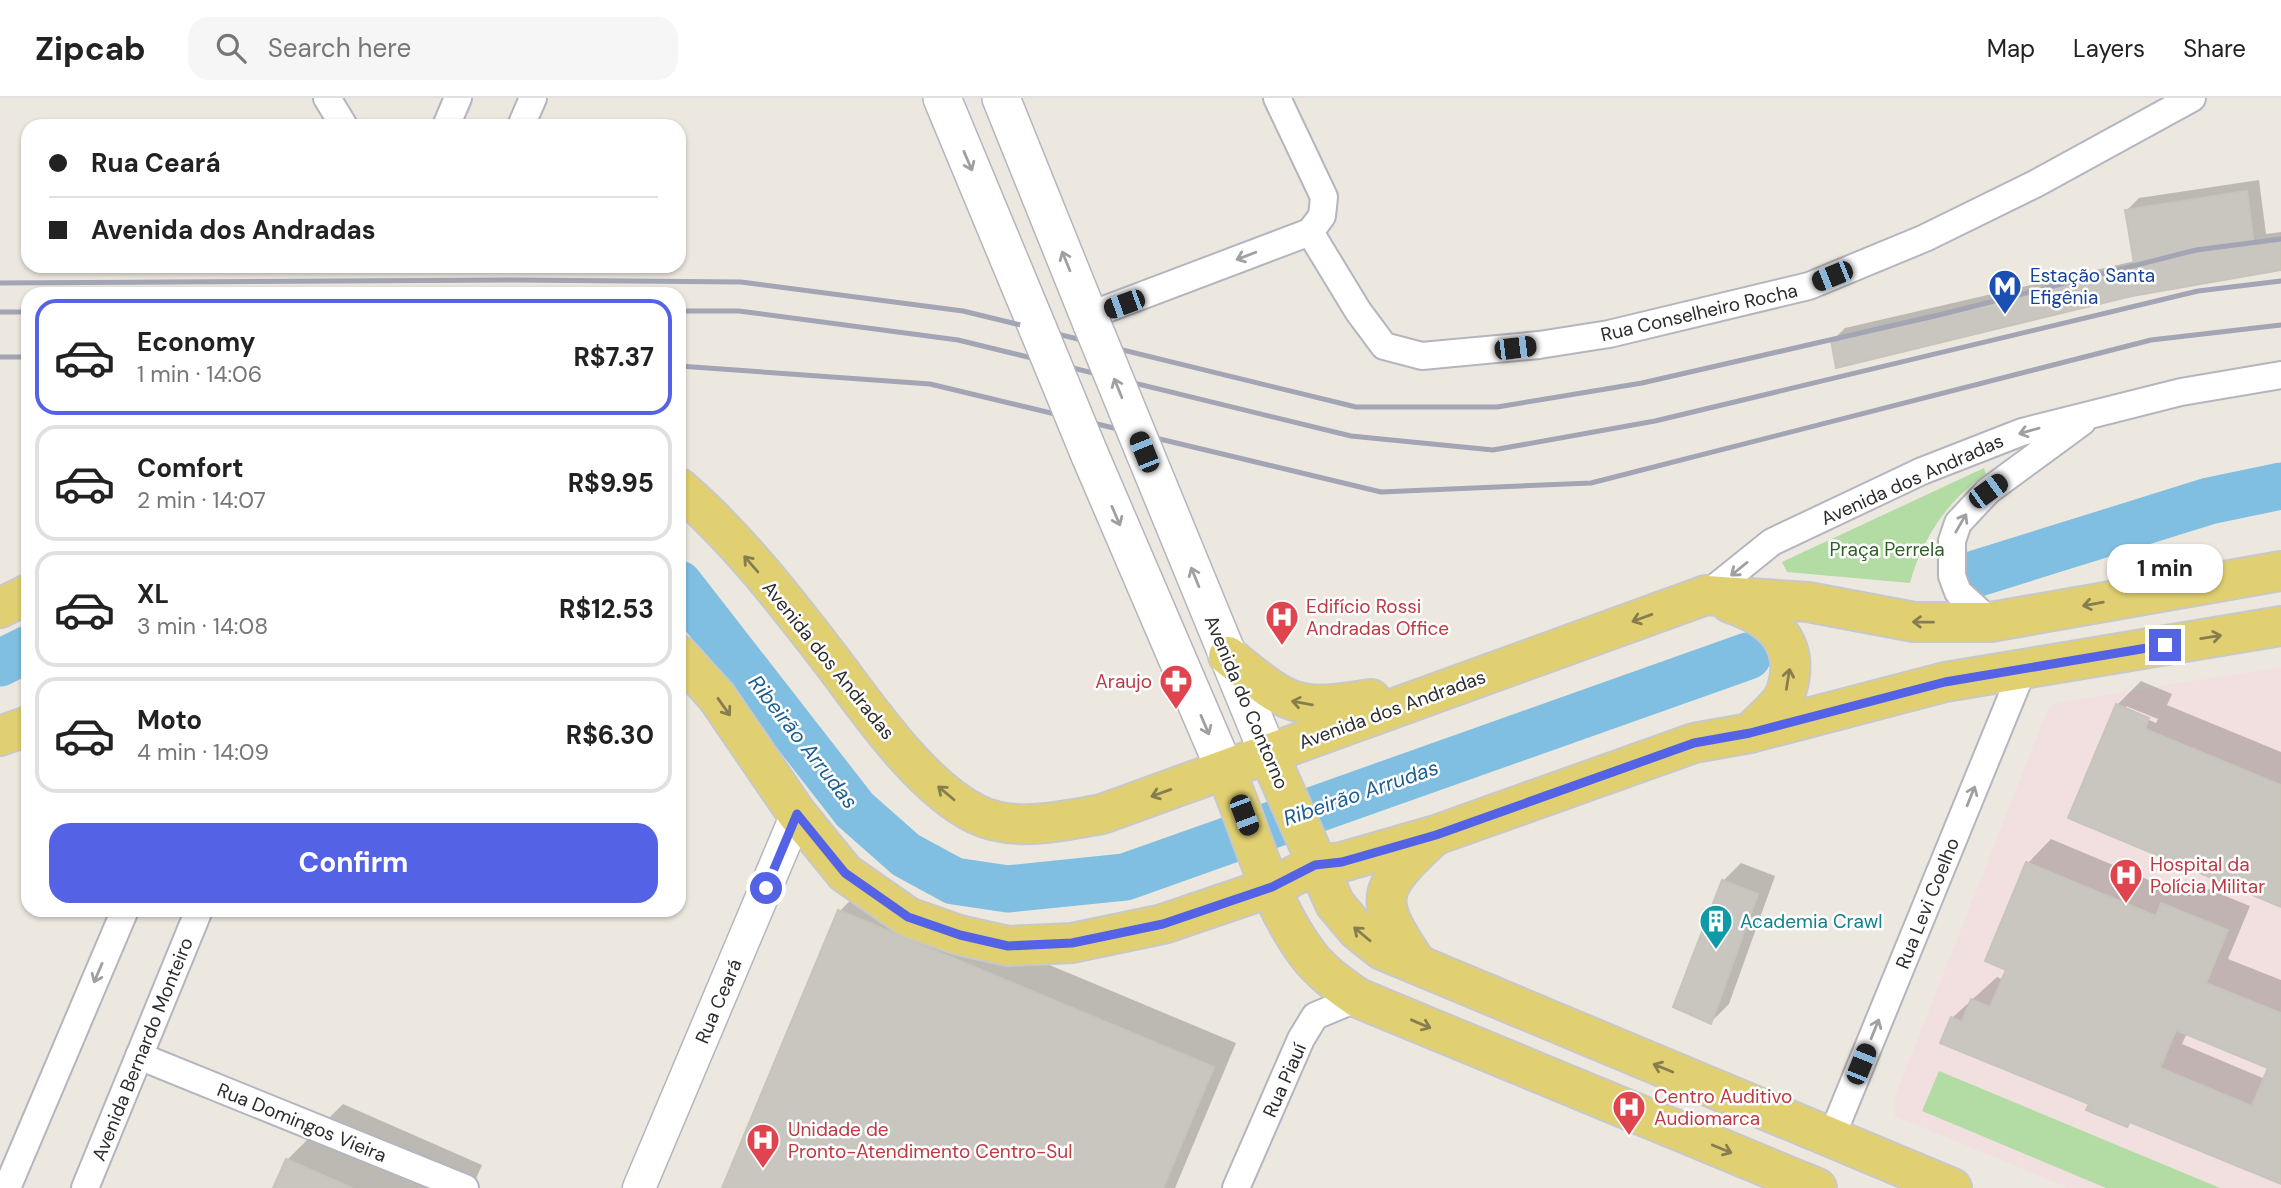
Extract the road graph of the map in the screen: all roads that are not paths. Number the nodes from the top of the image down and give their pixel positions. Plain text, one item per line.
1 (327, 98) edge
2 (458, 98) edge
3 (533, 98) edge
4 (942, 98) edge
5 (1001, 98) edge
6 (1277, 98) edge
7 (2192, 98) edge
8 (340, 119) edge
9 (449, 119) edge
10 (524, 119) edge
11 (1310, 232) junction
12 (1090, 320) junction
13 (2281, 375) edge
14 (2095, 413) junction
15 (686, 494) edge
16 (2281, 571) edge
17 (1706, 595) junction
18 (21, 598) edge
19 (0, 608) edge
20 (1991, 622) junction
21 (2281, 626) edge
22 (1228, 656) junction
23 (686, 663) edge
24 (2023, 669) junction
25 (1419, 697) junction
26 (21, 728) edge
27 (1750, 733) junction
28 (0, 736) edge
29 (1273, 765) junction
30 (1230, 782) junction
31 (797, 814) junction
32 (1436, 835) junction
33 (1314, 859) junction
34 (1270, 881) junction
35 (122, 917) edge
36 (197, 917) edge
37 (1420, 968) junction
38 (1358, 998) junction
39 (139, 1056) junction
40 (1831, 1138) junction
41 (1875, 1156) junction
42 (1801, 1181) edge
43 (7, 1188) edge
44 (85, 1188) edge
45 (465, 1188) edge
46 (639, 1188) edge
47 (1236, 1188) edge
48 (1833, 1188) edge
49 (1952, 1188) edge

1 - 8 street
2 - 9 street
3 - 10 street
4 -> 30 main road, bridge
12 -> 5 main road, Avenida do Contorno
6 - 11 street
7 - 11 street, Rua Conselheiro Rocha
11 -> 12 street
22 -> 12 main road, Avenida do Contorno, bridge
13 - 14 street, Avenida dos Andradas
14 -> 17 street, Avenida dos Andradas
20 -> 14 street, Avenida dos Andradas
30 -> 15 main road, Avenida dos Andradas
16 -> 20 main road, Avenida dos Andradas
20 -> 17 main road, Avenida dos Andradas
17 -> 25 main road, Avenida dos Andradas
27 -> 17 main road
18 - 19 main road
24 -> 21 main road
25 -> 22 main road
22 - 29 main road, Avenida do Contorno
23 -> 31 main road
24 - 27 main road
40 -> 24 street, Rua Levi Coelho
25 - 29 main road, Avenida dos Andradas
26 - 28 main road
27 - 32 main road
29 - 30 main road, Avenida dos Andradas
29 - 33 main road, Avenida do Contorno
30 - 34 main road
31 - 34 main road
31 - 46 street, Rua Ceará
32 - 33 main road
32 - 37 main road
33 - 34 main road
37 -> 33 main road, Avenida do Contorno
34 - 38 main road
35 -> 43 street
36 - 39 street, Avenida Bernardo Monteiro
40 -> 37 main road, Avenida do Contorno
38 -> 42 main road
38 - 47 street, Rua Piauí
39 - 44 street, Avenida Bernardo Monteiro
39 - 45 street, Rua Domingos Vieira
40 - 41 main road, Avenida do Contorno
40 - 42 main road
41 - 48 main road
41 - 49 main road, Avenida do Contorno

